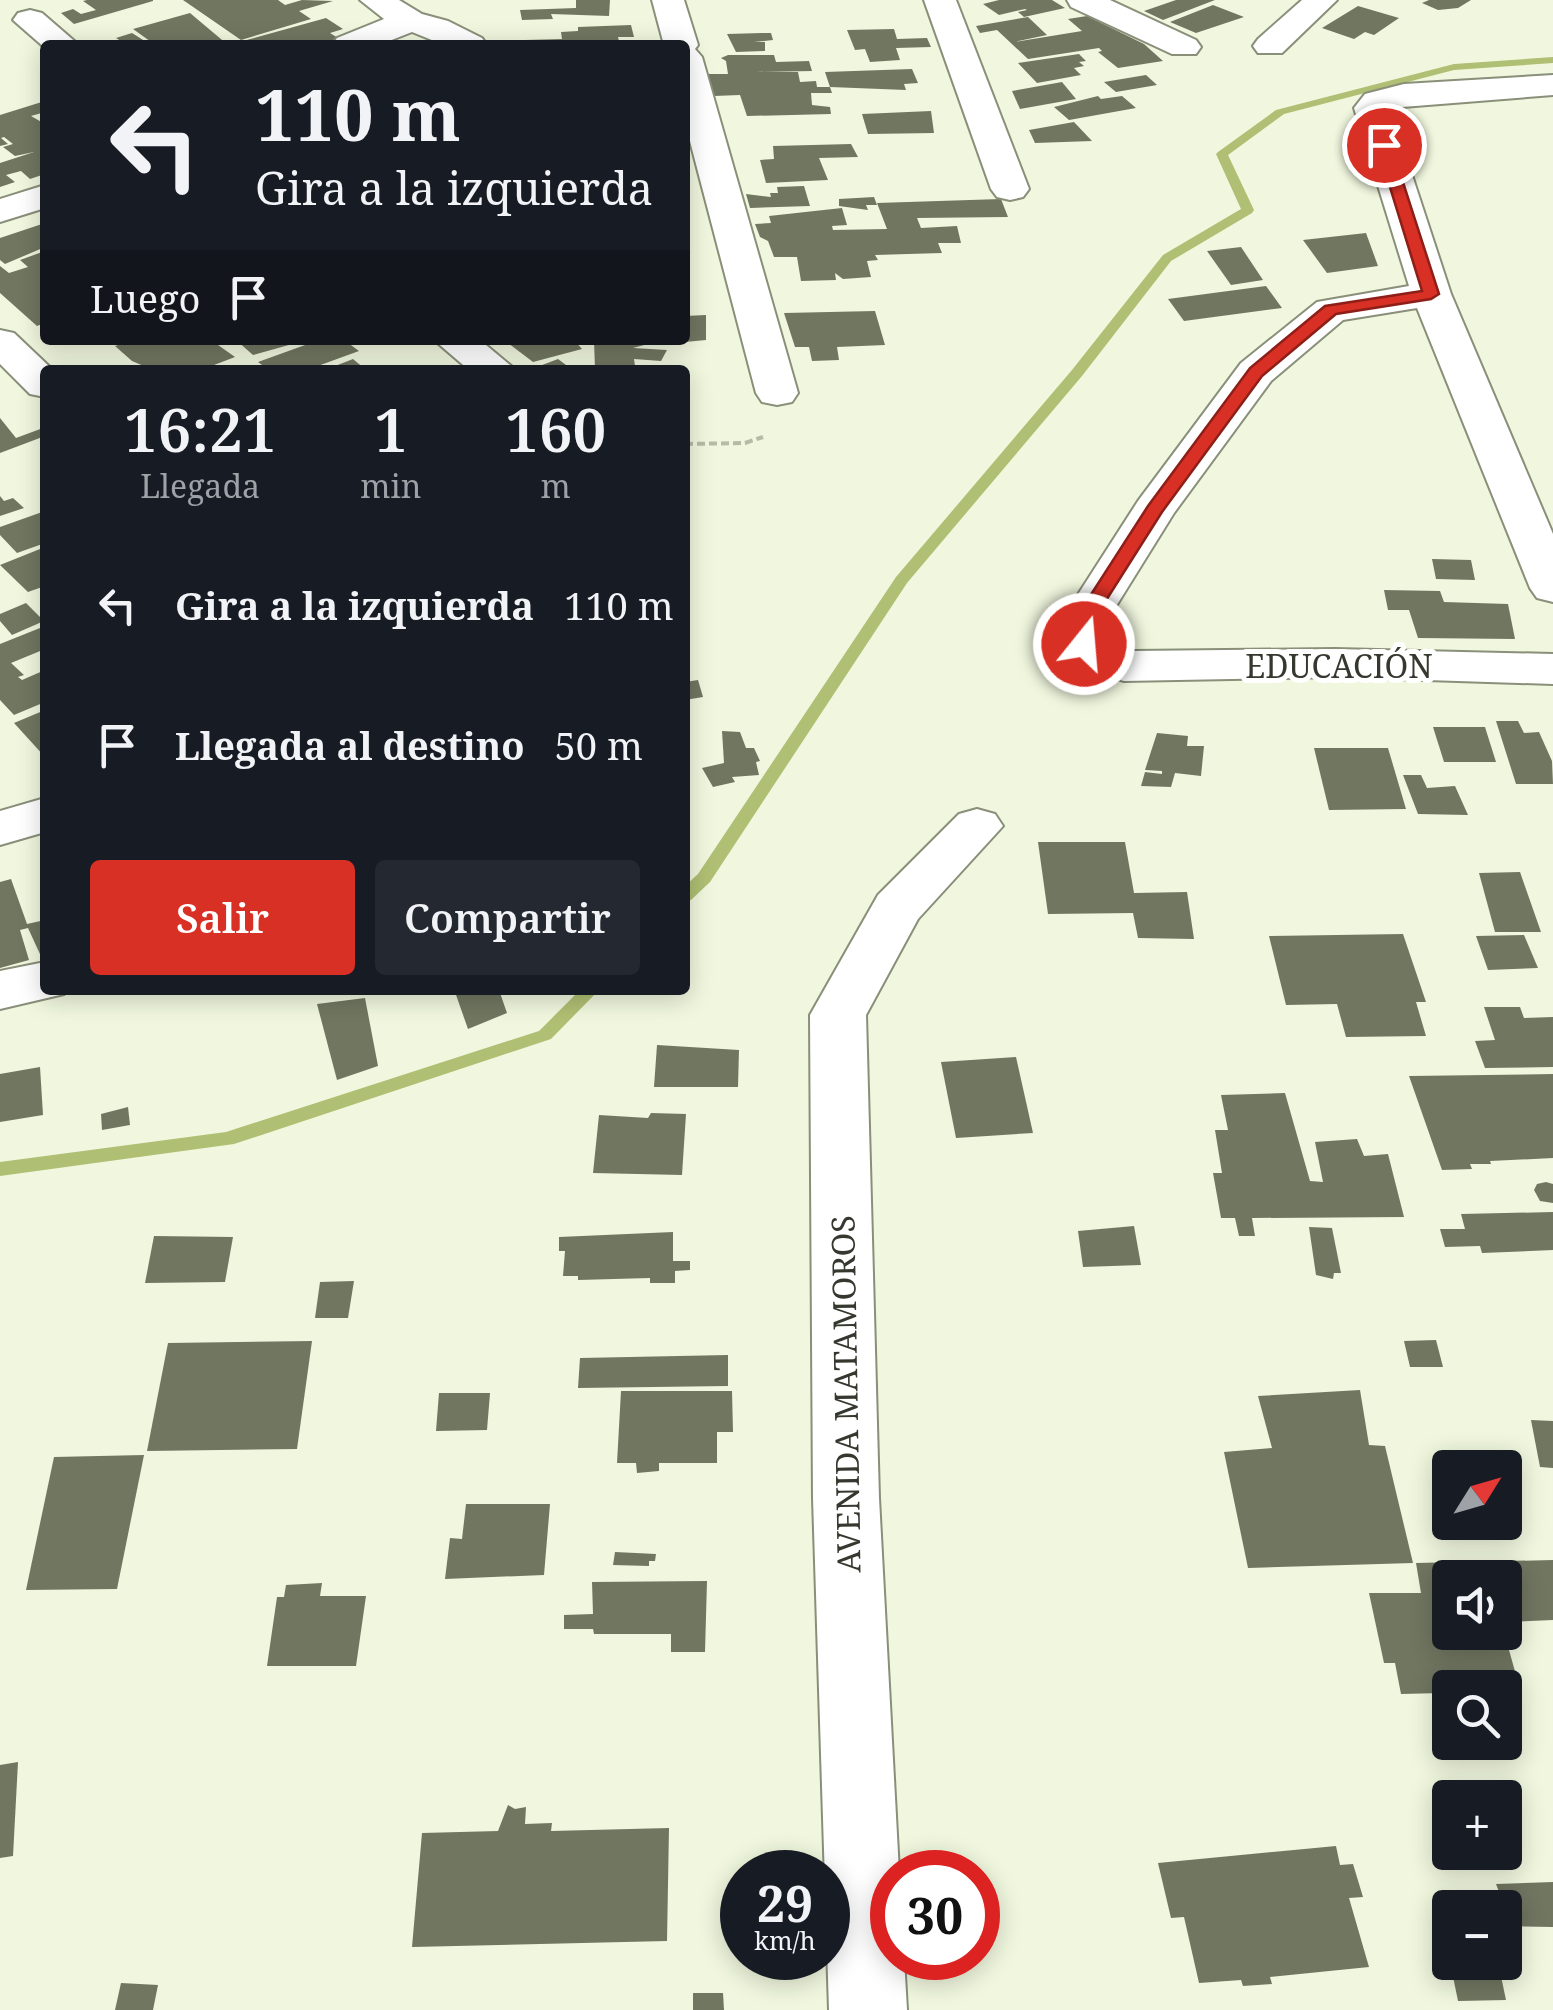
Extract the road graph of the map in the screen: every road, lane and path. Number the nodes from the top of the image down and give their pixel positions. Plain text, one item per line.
1 (376, 0) edge
2 (668, 0) edge
3 (940, 0) edge
4 (1083, 0) edge
5 (1321, 0) edge
6 (30, 20) dead end
7 (410, 22) junction
8 (56, 40) edge
9 (362, 40) edge
10 (460, 40) edge
11 (680, 40) edge
12 (1270, 46) dead end
13 (1184, 47) dead end
14 (690, 75) edge
15 (1553, 85) edge
16 (1010, 190) dead end
17 (40, 198) edge
18 (0, 211) edge
19 (1431, 294) junction
20 (0, 342) edge
21 (461, 345) edge
22 (487, 365) edge
23 (40, 380) edge
24 (777, 392) dead end
25 (1553, 588) edge
26 (1553, 669) edge
27 (40, 816) edge
28 (977, 826) dead end
29 (0, 828) edge
30 (40, 982) edge
31 (0, 990) edge
32 (868, 2010) edge

1 - 7 street
2 - 11 street
3 - 16 street
4 - 13 street
5 - 12 street
6 - 8 street
7 - 9 street
7 - 10 street
14 - 24 street
15 - 19 street
17 - 18 street
19 - 25 street
19 - 26 street, EDUCACIÓN
20 - 23 street
21 - 22 street
27 - 29 street
28 - 32 street, AVENIDA MATAMOROS
30 - 31 street

